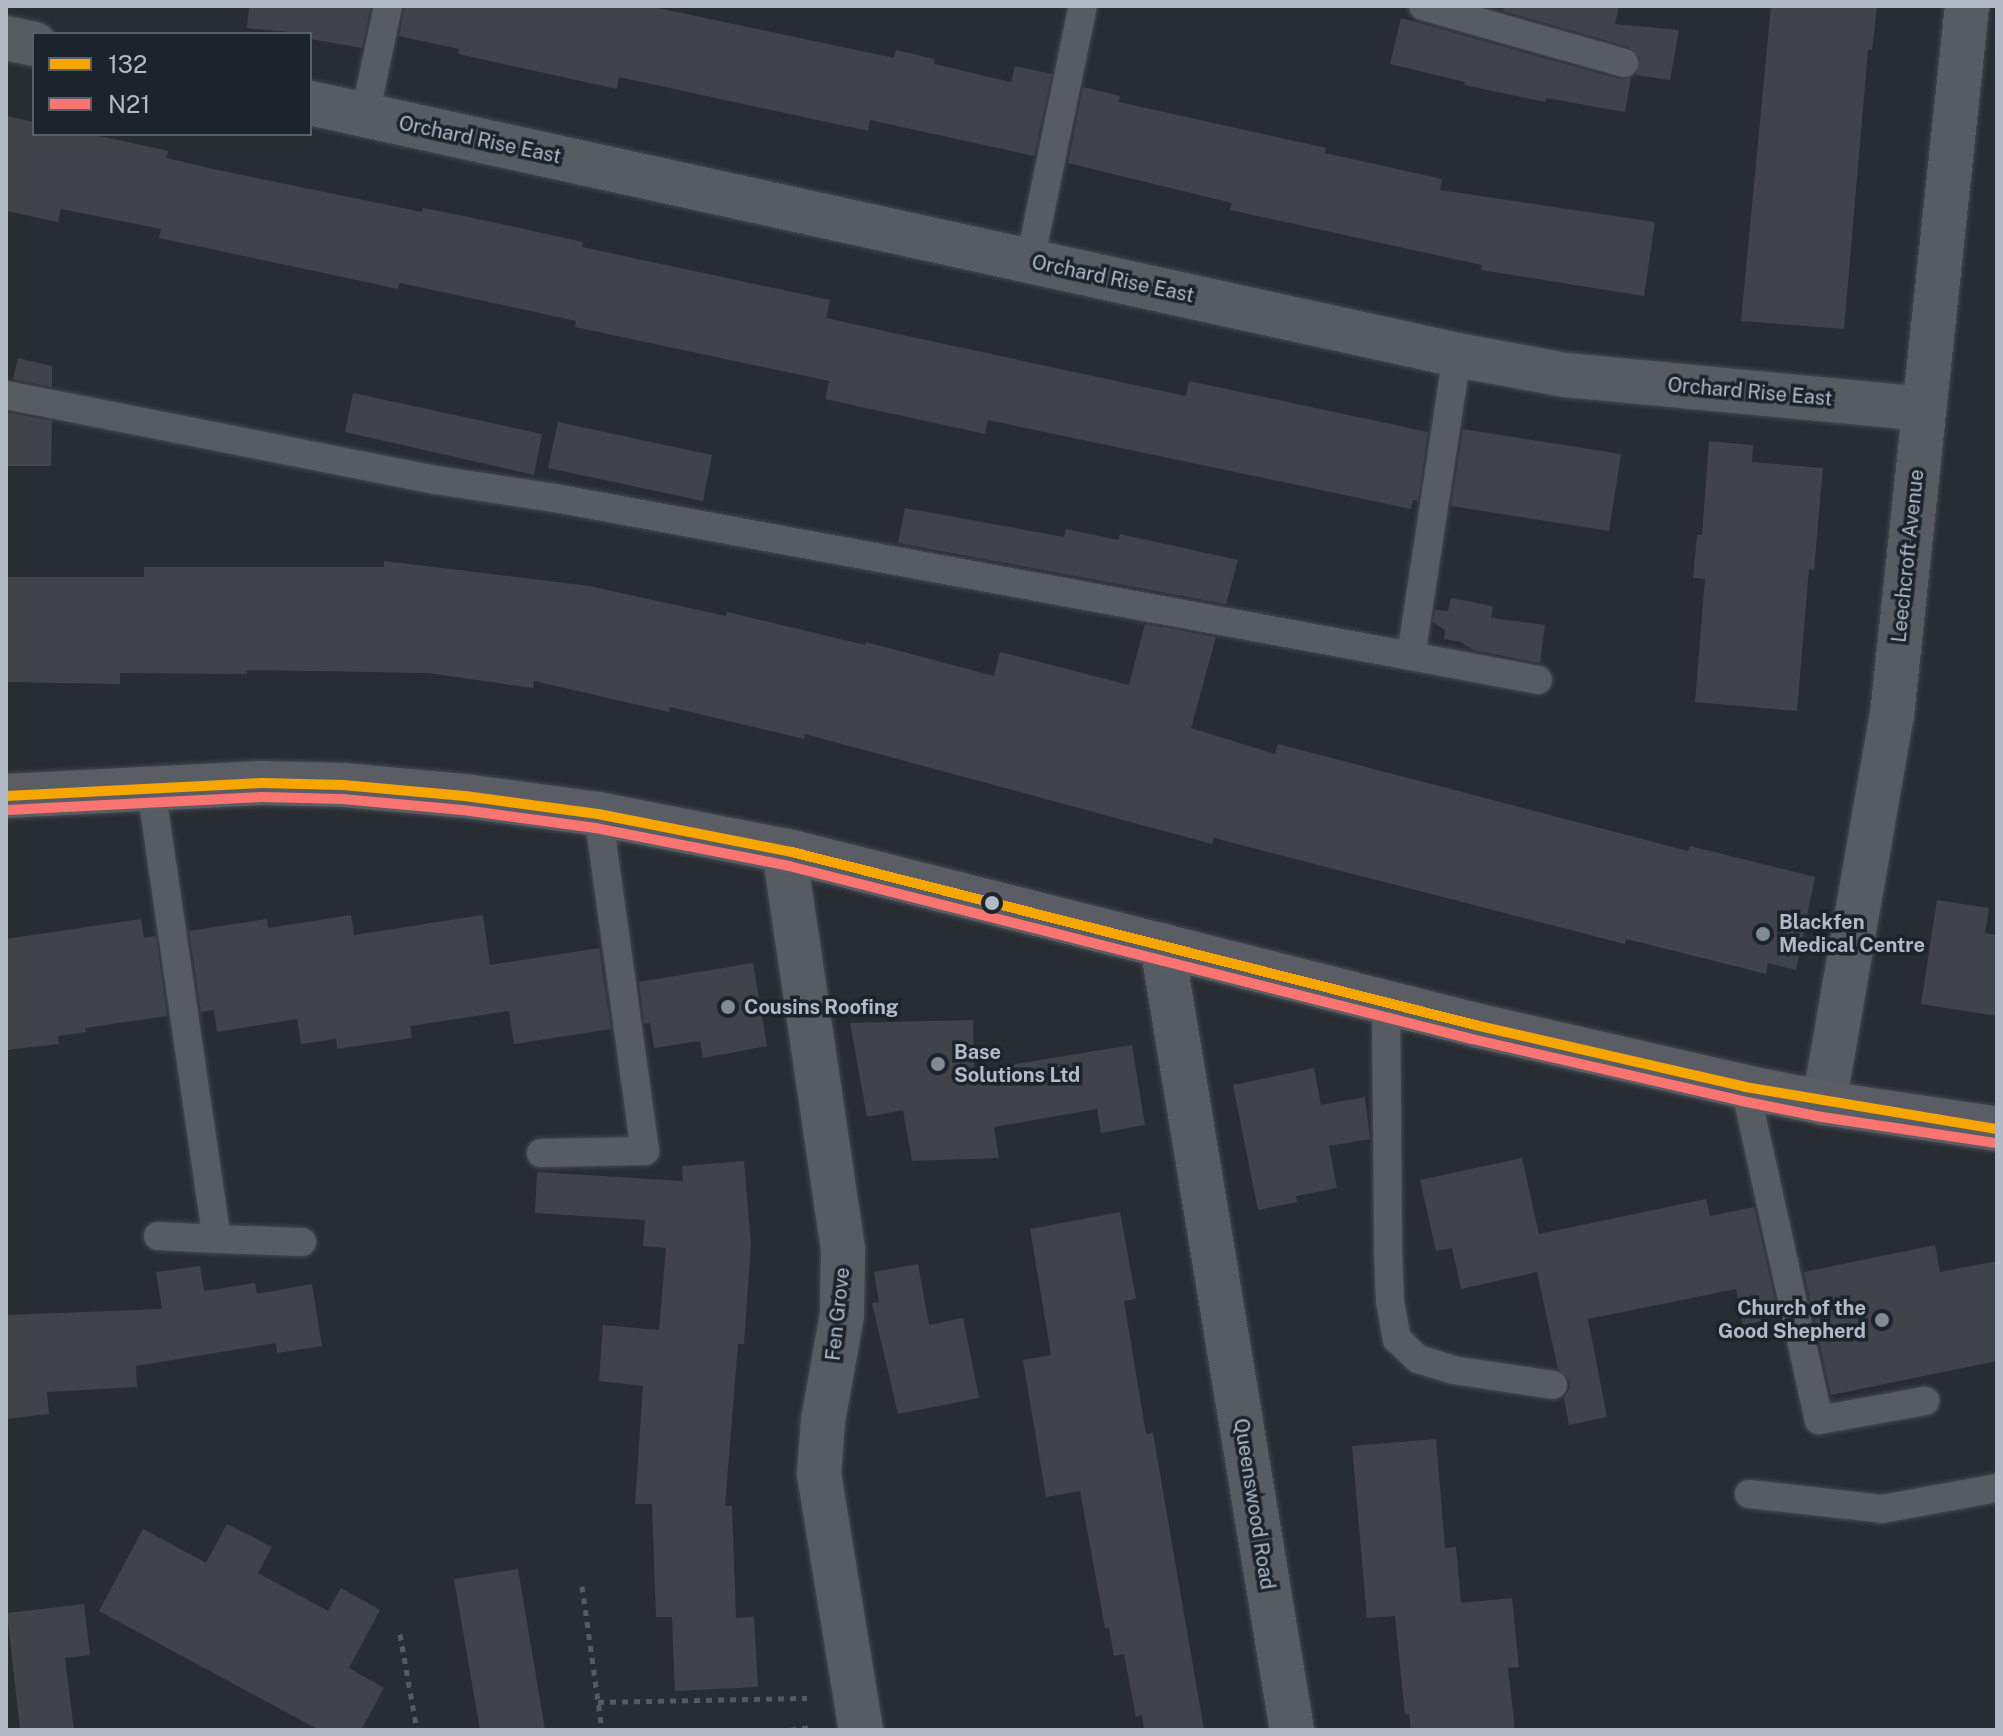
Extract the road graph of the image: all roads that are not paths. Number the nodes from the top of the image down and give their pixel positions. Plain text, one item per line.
1 (388, 6) edge
2 (1083, 6) edge
3 (1423, 6) edge
4 (1967, 6) edge
5 (6, 38) edge
6 (32, 44) edge
7 (1624, 63) dead end
8 (312, 103) edge
9 (365, 115) junction
10 (1030, 261) junction
11 (1457, 355) junction
12 (6, 395) edge
13 (1923, 409) junction
14 (1411, 656) junction
15 (1538, 680) dead end
16 (151, 788) junction
17 (6, 796) edge
18 (598, 814) junction
19 (784, 850) junction
20 (1162, 945) junction
21 (1386, 1003) junction
22 (1745, 1087) junction
23 (1824, 1103) junction
24 (1997, 1129) edge
25 (541, 1153) dead end
26 (158, 1236) dead end
27 (217, 1239) junction
28 (302, 1242) dead end
29 (1553, 1385) dead end
30 (1925, 1401) dead end
31 (1997, 1488) edge
32 (1749, 1494) dead end
33 (858, 1714) edge
34 (1292, 1730) edge

1 - 9 lane
2 - 10 lane
3 - 7 lane
4 - 13 street, Leechcroft Avenue
5 - 6 street
8 - 9 street, Orchard Rise East
9 - 10 street, Orchard Rise East
10 - 11 street, Orchard Rise East
11 - 13 street, Orchard Rise East
11 - 14 lane
12 - 14 lane
13 - 23 street, Leechcroft Avenue
14 - 15 lane
16 - 17 main road
16 - 18 main road
16 - 27 lane
18 - 19 main road
18 - 25 lane
19 - 20 main road
19 - 33 street, Fen Grove
20 - 21 main road
20 - 34 street, Queenswood Road
21 - 22 main road
21 - 29 lane
22 - 23 main road
22 - 30 lane
23 - 24 main road
26 - 27 lane
27 - 28 lane
31 - 32 lane

